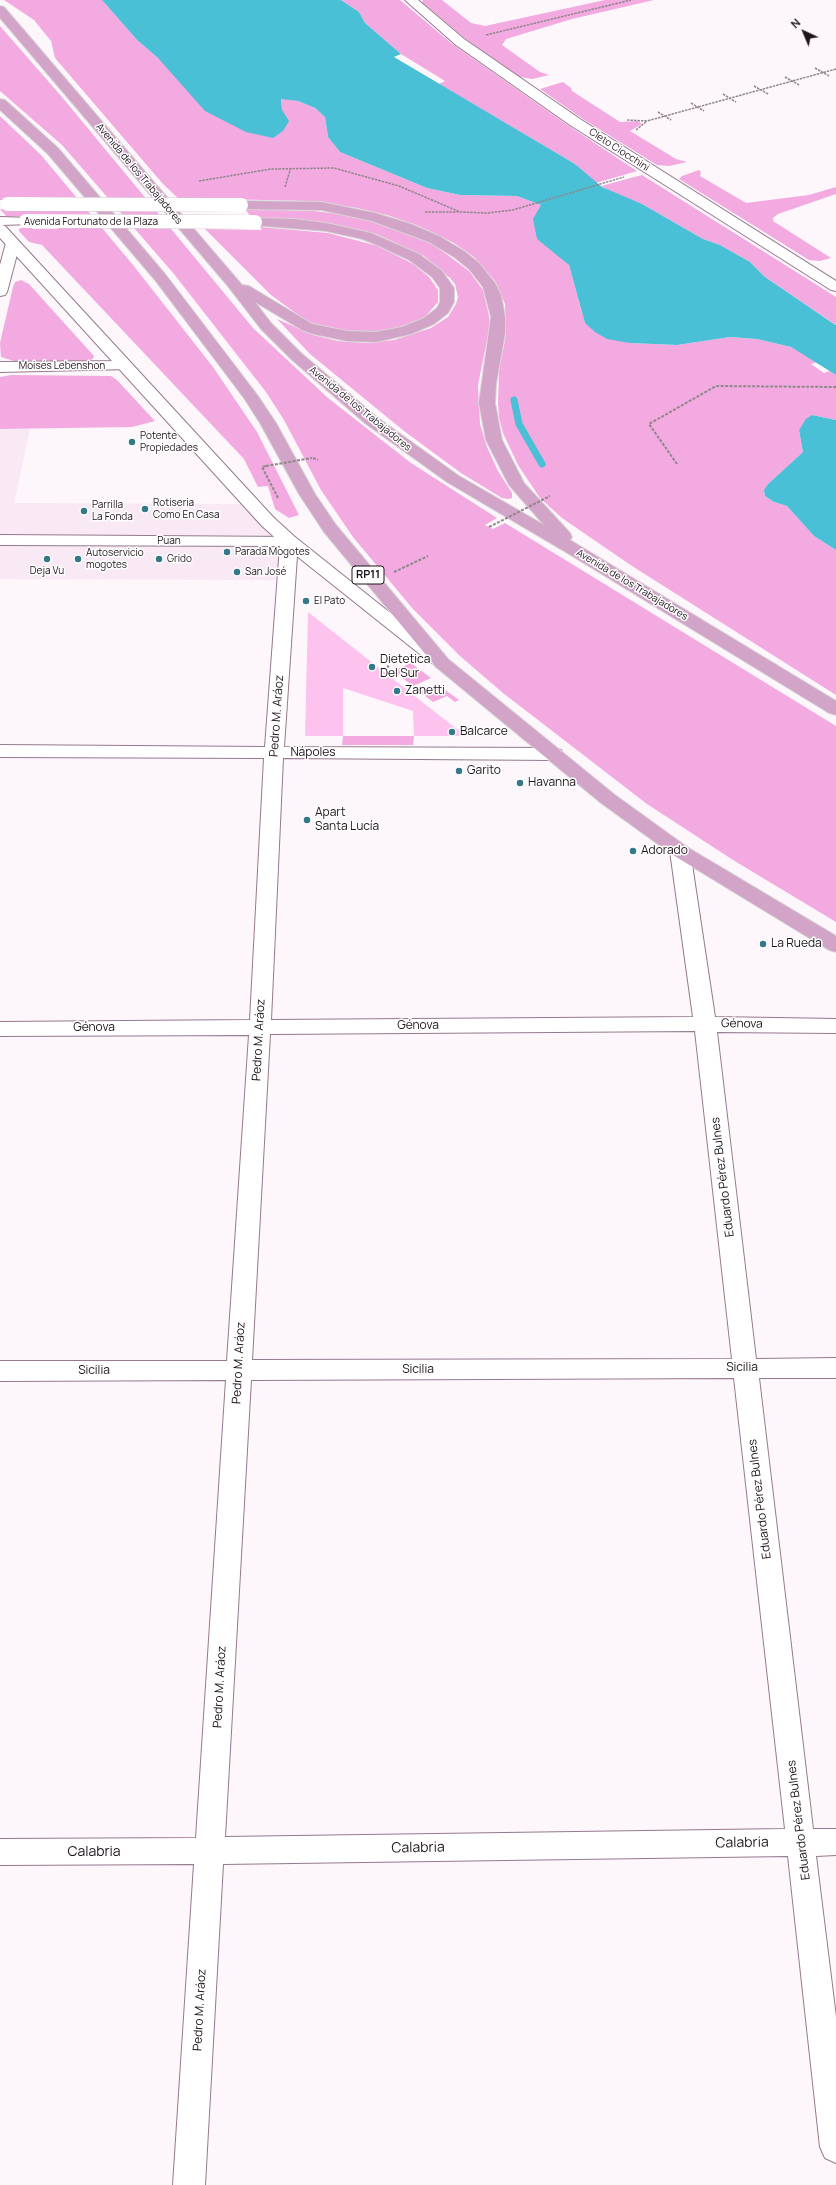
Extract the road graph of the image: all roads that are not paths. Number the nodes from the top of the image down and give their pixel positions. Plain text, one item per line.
1 (410, 0) edge
2 (0, 10) edge
3 (0, 103) edge
4 (4, 204) edge
5 (241, 204) joint
6 (0, 221) edge
7 (255, 222) joint
8 (0, 229) edge
9 (13, 243) junction
10 (232, 282) junction
11 (836, 287) edge
12 (0, 292) edge
13 (125, 366) junction
14 (0, 367) edge
15 (0, 540) edge
16 (289, 541) junction
17 (580, 553) junction
18 (442, 663) junction
19 (836, 709) edge
20 (0, 751) edge
21 (274, 753) junction
22 (554, 754) junction
23 (680, 850) junction
24 (836, 945) edge
25 (705, 1024) junction
26 (836, 1026) edge
27 (260, 1028) junction
28 (0, 1029) edge
29 (745, 1368) junction
30 (836, 1368) edge
31 (239, 1370) junction
32 (0, 1371) edge
33 (801, 1842) junction
34 (836, 1842) edge
35 (210, 1851) junction
36 (0, 1852) edge
37 (836, 2147) edge
38 (189, 2185) edge

1 - 11 street, Cleto Ciocchini
2 - 10 main road, Avenida de los Trabajadores
3 - 18 main road, RP11
4 - 5 street, Avenida Fortunato de la Plaza, bridge
5 - 17 main road
6 - 7 street, Avenida Fortunato de la Plaza, bridge
7 - 10 main road
8 - 9 street
9 - 12 street
9 - 13 street
10 - 17 main road, Avenida de los Trabajadores
13 - 14 street, Moisés Lebenshon
13 - 16 street
15 - 16 street, Puan
16 - 18 street
16 - 21 street, Pedro M. Aráoz
17 - 19 main road, Avenida de los Trabajadores
18 - 22 main road, RP11
20 - 21 street, Nápoles
21 - 22 street, Nápoles
21 - 27 street, Pedro M. Aráoz
22 - 23 main road, RP11
23 - 24 main road, RP11
23 - 25 street, Eduardo Pérez Bulnes
25 - 26 street, Génova
25 - 27 street, Génova
25 - 29 street, Eduardo Pérez Bulnes
27 - 28 street, Génova
27 - 31 street, Pedro M. Aráoz
29 - 30 street, Sicilia
29 - 31 street, Sicilia
29 - 33 street, Eduardo Pérez Bulnes
31 - 32 street, Sicilia
31 - 35 street, Pedro M. Aráoz
33 - 34 street, Calabria
33 - 35 street, Calabria
33 - 37 street, Eduardo Pérez Bulnes
35 - 36 street, Calabria
35 - 38 street, Pedro M. Aráoz

